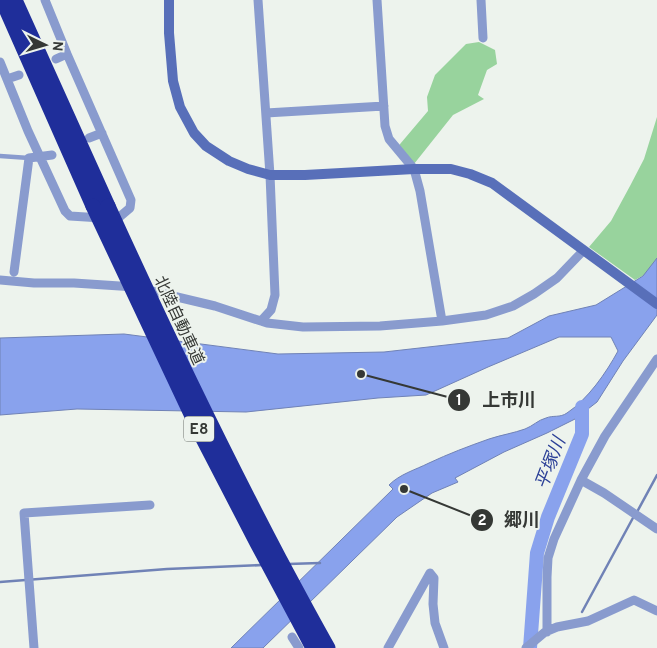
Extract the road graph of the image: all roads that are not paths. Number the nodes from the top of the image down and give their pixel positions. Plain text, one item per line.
1 (2, 0) edge
2 (15, 0) edge
3 (45, 0) edge
4 (169, 0) edge
5 (258, 0) edge
6 (377, 0) edge
7 (481, 0) edge
8 (483, 38) dead end
9 (67, 54) junction
10 (56, 59) dead end
11 (0, 62) edge
12 (19, 75) dead end
13 (7, 79) junction
14 (384, 106) junction
15 (266, 113) junction
16 (102, 133) junction
17 (89, 138) dead end
18 (52, 155) dead end
19 (0, 156) edge
20 (29, 158) junction
21 (41, 158) junction
22 (414, 169) junction
23 (270, 175) junction
24 (100, 206) junction
25 (585, 252) junction
26 (14, 272) dead end
27 (0, 280) edge
28 (657, 304) edge
29 (261, 321) junction
30 (442, 321) junction
31 (657, 359) edge
32 (581, 480) junction
33 (150, 505) dead end
34 (657, 529) edge
35 (657, 611) edge
36 (545, 633) junction
37 (292, 637) dead end
38 (34, 648) edge
39 (299, 648) edge
40 (313, 648) edge
41 (328, 648) edge
42 (388, 648) edge
43 (444, 648) edge
44 (526, 648) edge

1 - 24 highway, 北陸自動車道 / E8
2 - 24 highway, 北陸自動車道 / E8
3 - 9 street
4 - 23 street
5 - 15 street
6 - 14 street
7 - 8 street
9 - 10 street
9 - 16 street
11 - 13 street
12 - 13 street
13 - 21 street
14 - 15 street
14 - 22 street
15 - 23 street
16 - 17 street
16 - 21 street
18 - 21 street
19 - 20 lane
20 - 21 street
20 - 26 street
22 - 23 street
22 - 25 street
22 - 30 street
23 - 29 street
24 - 40 highway, 北陸自動車道 / E8, bridge
24 - 41 highway, 北陸自動車道 / E8, bridge
25 - 28 street
25 - 30 street
27 - 29 street
29 - 30 street
31 - 32 street
32 - 34 street
32 - 36 street
33 - 38 street
35 - 36 street
36 - 44 street
37 - 39 street
42 - 43 street

